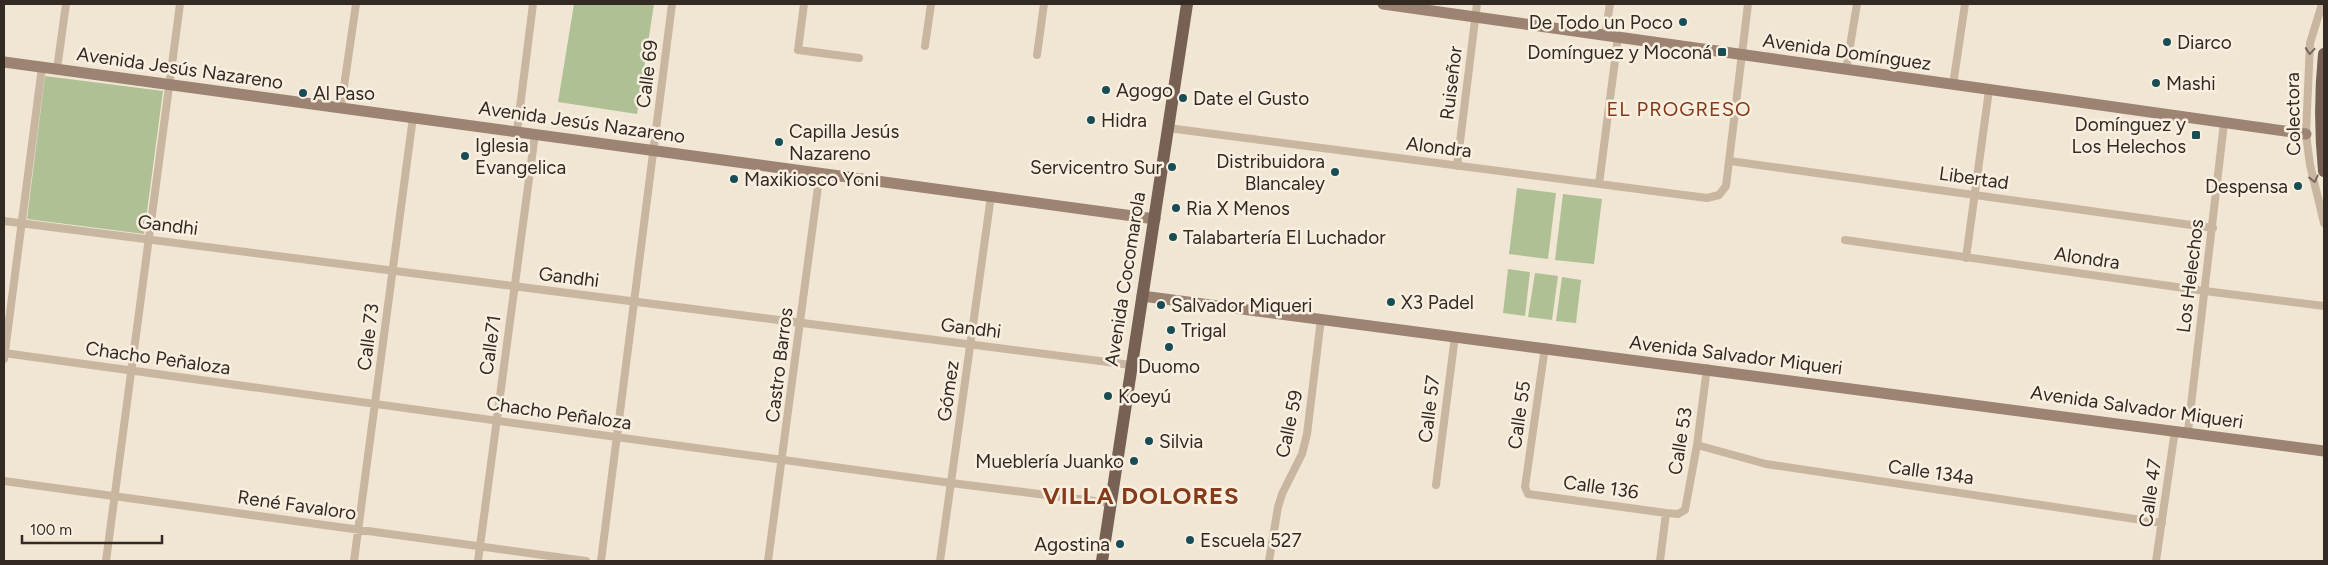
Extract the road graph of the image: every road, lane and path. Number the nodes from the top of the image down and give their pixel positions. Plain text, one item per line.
1 (66, 4) edge
2 (180, 4) edge
3 (356, 4) edge
4 (533, 4) edge
5 (672, 4) edge
6 (804, 4) edge
7 (931, 4) edge
8 (1044, 4) edge
9 (1187, 4) edge
10 (1383, 4) edge
11 (1477, 4) edge
12 (1610, 4) edge
13 (1748, 4) edge
14 (1857, 4) edge
15 (1964, 4) edge
16 (2322, 4) edge
17 (1475, 17) junction
18 (1605, 35) junction
19 (1618, 37) junction
20 (925, 46) dead end
21 (2324, 54) edge
22 (1037, 55) dead end
23 (1742, 55) junction
24 (859, 58) dead end
25 (4, 62) edge
26 (42, 67) junction
27 (57, 69) junction
28 (1846, 70) junction
29 (169, 84) junction
30 (1953, 85) junction
31 (1989, 90) junction
32 (341, 107) junction
33 (413, 117) junction
34 (2224, 123) junction
35 (1168, 128) junction
36 (517, 131) junction
37 (535, 134) junction
38 (2306, 134) junction
39 (654, 149) junction
40 (1730, 160) junction
41 (1457, 166) junction
42 (2324, 171) edge
43 (820, 172) junction
44 (1599, 184) junction
45 (1976, 195) junction
46 (991, 196) junction
47 (1154, 218) junction
48 (4, 221) edge
49 (22, 223) junction
50 (2324, 223) edge
51 (2213, 228) junction
52 (149, 240) junction
53 (1845, 240) dead end
54 (1966, 258) junction
55 (393, 271) junction
56 (514, 286) junction
57 (2205, 291) junction
58 (1142, 296) junction
59 (635, 302) junction
60 (2324, 306) edge
61 (1321, 319) junction
62 (801, 321) junction
63 (1455, 336) junction
64 (970, 344) junction
65 (1545, 347) junction
66 (4, 355) edge
67 (1131, 365) junction
68 (1707, 368) junction
69 (132, 370) junction
70 (375, 405) junction
71 (496, 421) junction
72 (2175, 430) junction
73 (2188, 432) junction
74 (617, 438) junction
75 (1697, 445) junction
76 (2324, 451) edge
77 (783, 459) junction
78 (4, 481) edge
79 (951, 483) junction
80 (1436, 485) dead end
81 (1525, 487) joint
82 (115, 497) junction
83 (1111, 503) junction
84 (1666, 513) junction
85 (1678, 514) joint
86 (2162, 523) junction
87 (359, 530) junction
88 (480, 547) junction
89 (106, 561) edge
90 (354, 561) edge
91 (478, 561) edge
92 (586, 561) edge
93 (601, 561) edge
94 (768, 561) edge
95 (940, 561) edge
96 (1102, 561) edge
97 (1269, 561) edge
98 (1660, 561) edge
99 (2156, 561) edge

1 - 27 street
2 - 29 street
3 - 32 street
4 - 36 street
5 - 39 street, Calle 69
6 - 24 street
7 - 20 street
8 - 22 street
9 - 35 main road, Avenida Cocomarola
10 - 17 main road, Avenida Domínguez
11 - 17 street, Ruiseñor
12 - 18 street
13 - 23 street
14 - 28 street
15 - 30 street
16 -> 38 street, Colectora
17 - 18 main road, Avenida Domínguez
17 - 41 street, Ruiseñor
18 - 19 main road, Avenida Domínguez
19 - 23 main road, Avenida Domínguez
19 - 44 street
21 - 42 main road
23 - 28 main road, Avenida Domínguez
23 - 40 street
25 - 26 main road, Avenida Jesús Nazareno
26 - 27 main road, Avenida Jesús Nazareno
26 - 49 street
27 - 29 main road, Avenida Jesús Nazareno
28 - 30 main road, Avenida Domínguez
29 - 32 main road, Avenida Jesús Nazareno
29 - 52 street
30 - 31 main road, Avenida Domínguez
31 - 34 main road, Avenida Domínguez
31 - 45 street
32 - 33 main road, Avenida Jesús Nazareno
33 - 36 main road, Avenida Jesús Nazareno
33 - 55 street, Calle 73
34 - 38 main road, Avenida Domínguez
34 - 51 street, Los Helechos
35 - 41 street, Alondra
35 - 47 main road, Avenida Cocomarola
36 - 37 main road, Avenida Jesús Nazareno
37 - 39 main road, Avenida Jesús Nazareno
37 - 56 street, Calle71
38 -> 50 street, Colectora
39 - 43 main road, Avenida Jesús Nazareno
39 - 59 street, Calle 69
40 - 44 street, Alondra
40 - 45 street, Libertad
41 - 44 street, Alondra
43 - 46 main road, Avenida Jesús Nazareno
43 - 62 street, Castro Barros
45 - 51 street, Libertad
45 - 54 street
46 - 47 main road, Avenida Jesús Nazareno
46 - 64 street, Gómez
47 - 58 main road, Avenida Cocomarola
48 - 49 street, Gandhi
49 - 52 street, Gandhi
49 - 66 street
51 - 57 street, Los Helechos
52 - 55 street, Gandhi
52 - 69 street
53 - 54 street, Alondra
54 - 57 street, Alondra
55 - 56 street, Gandhi
55 - 70 street, Calle 73
56 - 59 street, Gandhi
56 - 71 street, Calle71
57 - 60 street, Alondra
57 - 73 street, Los Helechos
58 - 61 main road, Avenida Salvador Miqueri
58 - 67 main road, Avenida Cocomarola
59 - 62 street, Gandhi
59 - 74 street, Calle 69
61 - 63 main road, Avenida Salvador Miqueri
61 - 97 street, Calle 59
62 - 64 street, Gandhi
62 - 77 street, Castro Barros
63 - 65 main road, Avenida Salvador Miqueri
63 - 80 street, Calle 57
64 - 67 street, Gandhi
64 - 79 street, Gómez
65 - 68 main road, Avenida Salvador Miqueri
65 - 81 street, Calle 55
66 - 69 street, Chacho Peñaloza
67 - 83 main road, Avenida Cocomarola
68 - 72 main road, Avenida Salvador Miqueri
68 - 75 street, Calle 53
69 - 70 street, Chacho Peñaloza
69 - 82 street
70 - 71 street, Chacho Peñaloza
70 - 87 street, Calle 73
71 - 74 street, Chacho Peñaloza
71 - 88 street, Calle71
72 - 73 main road, Avenida Salvador Miqueri
72 - 86 street, Calle 47
73 - 76 main road, Avenida Salvador Miqueri
74 - 77 street, Chacho Peñaloza
74 - 93 street, Calle 69
75 - 85 street, Calle 53
75 - 86 street, Calle 134a
77 - 79 street, Chacho Peñaloza
77 - 94 street, Castro Barros
78 - 82 street, René Favaloro
79 - 83 street, Chacho Peñaloza
79 - 95 street, Gómez
81 - 84 street, Calle 136
82 - 87 street, René Favaloro
82 - 89 street
83 - 96 main road, Avenida Cocomarola
84 - 85 street, Calle 136
84 - 98 street
86 - 99 street, Calle 47
87 - 88 street, René Favaloro
87 - 90 street, Calle 73
88 - 91 street, Calle71
88 - 92 street, René Favaloro

